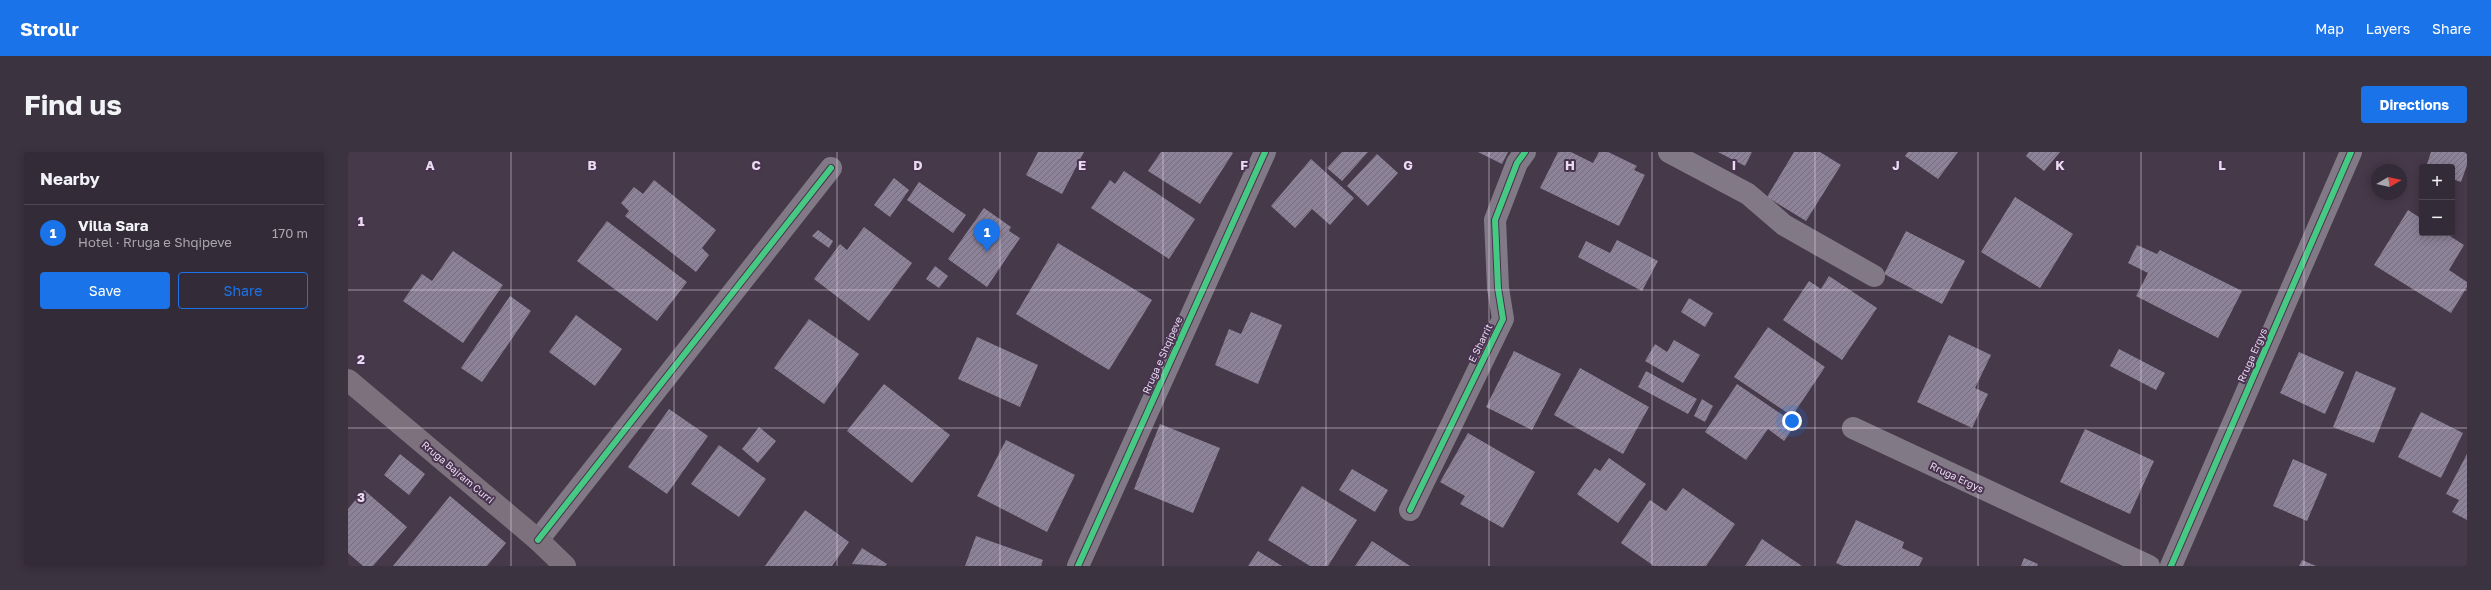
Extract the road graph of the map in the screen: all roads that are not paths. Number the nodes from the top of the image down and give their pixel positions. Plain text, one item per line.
1 (1264, 152) edge
2 (1525, 152) edge
3 (1669, 152) edge
4 (2351, 152) edge
5 (831, 168) dead end
6 (1874, 276) dead end
7 (348, 380) edge
8 (1853, 428) dead end
9 (1410, 510) dead end
10 (538, 540) junction
11 (565, 566) edge
12 (1078, 566) edge
13 (2149, 566) edge
14 (2171, 566) edge

1 - 12 street, Rruga e Shqipeve
2 - 9 street, E Sharrit
3 - 6 street
4 - 14 street, Rruga Ergys
5 - 10 street
7 - 10 main road, Rruga Bajram Curri
8 - 13 street, Rruga Ergys
10 - 11 main road, Rruga Bajram Curri

